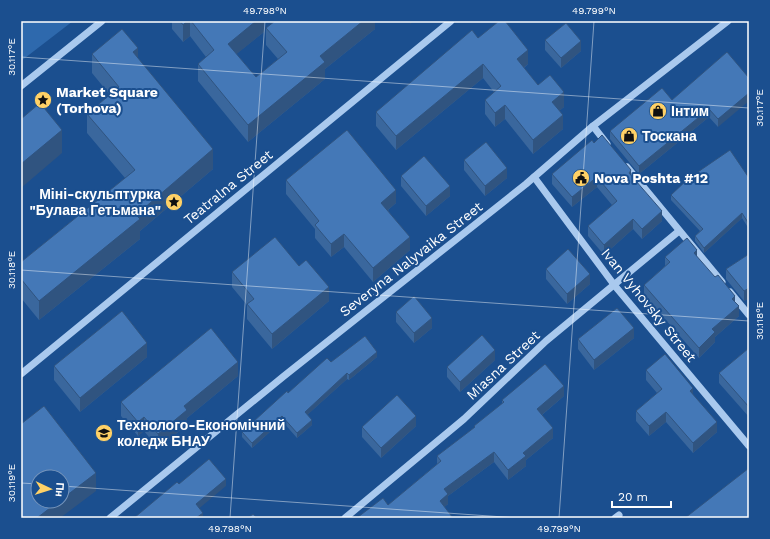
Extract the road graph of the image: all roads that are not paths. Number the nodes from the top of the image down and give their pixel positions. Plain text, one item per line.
1 (102, 21) edge
2 (451, 21) edge
3 (728, 21) edge
4 (21, 86) edge
5 (593, 126) junction
6 (612, 149) edge
7 (621, 161) edge
8 (534, 177) junction
9 (679, 232) junction
10 (615, 286) junction
11 (749, 315) edge
12 (21, 374) edge
13 (749, 446) edge
14 (110, 518) edge
15 (346, 518) edge

1 - 4 street
2 - 12 street, Teatralna Street
3 - 5 street, Severyna Nalyvaika Street
5 - 6 street
5 - 8 street, Severyna Nalyvaika Street
7 - 9 street
8 - 10 street, Ivan Vyhovsky Street
8 - 14 street, Severyna Nalyvaika Street
9 - 10 street, Miasna Street
9 - 11 street
10 - 13 street, Ivan Vyhovsky Street
10 - 15 street, Miasna Street

